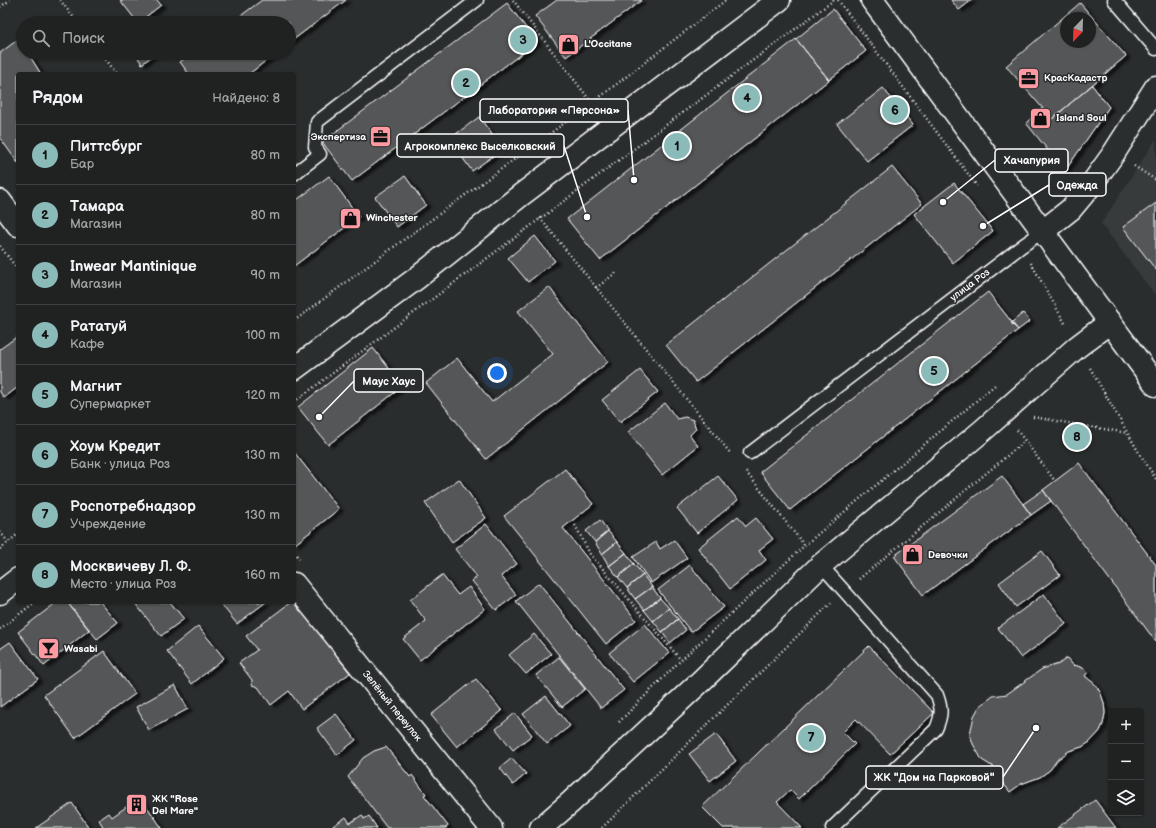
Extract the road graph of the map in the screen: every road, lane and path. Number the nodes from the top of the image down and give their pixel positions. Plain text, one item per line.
1 (10, 0) edge
2 (60, 0) edge
3 (477, 0) edge
4 (513, 0) edge
5 (726, 0) edge
6 (779, 0) edge
7 (834, 0) edge
8 (872, 0) edge
9 (1114, 0) edge
10 (0, 7) edge
11 (73, 16) edge
12 (1156, 49) edge
13 (106, 60) edge
14 (115, 72) edge
15 (1156, 87) edge
16 (592, 103) junction
17 (296, 172) edge
18 (0, 201) edge
19 (540, 218) junction
20 (16, 222) edge
21 (1042, 232) junction
22 (0, 246) edge
23 (16, 267) edge
24 (617, 272) dead end
25 (596, 288) junction
26 (296, 320) edge
27 (1110, 322) junction
28 (296, 368) edge
29 (1156, 385) edge
30 (296, 401) edge
31 (1004, 412) junction
32 (1127, 433) dead end
33 (1025, 441) junction
34 (750, 453) dead end
35 (733, 456) dead end
36 (743, 468) dead end
37 (1055, 481) dead end
38 (575, 525) dead end
39 (0, 532) edge
40 (16, 536) edge
41 (8, 542) junction
42 (0, 549) edge
43 (821, 565) junction
44 (16, 581) edge
45 (296, 586) edge
46 (845, 590) junction
47 (0, 593) edge
48 (32, 604) edge
49 (0, 629) edge
50 (682, 660) dead end
51 (491, 828) edge
52 (541, 828) edge
53 (602, 828) edge
54 (832, 828) edge

1 - 10 path
2 - 11 path
3 - 17 lane
4 - 16 path
5 - 16 path
6 - 28 street
7 - 19 path
8 - 21 street
9 - 12 lane
13 - 14 path
15 - 21 street, улица Роз
16 - 26 path
18 - 20 street
19 - 25 path
19 - 30 path
21 - 27 street
21 - 34 lane, улица Роз
22 - 23 path
24 - 25 path
25 - 35 path
27 - 29 street
27 - 31 street
31 - 32 path
31 - 33 path
31 - 43 street
33 - 37 path
33 - 46 path
36 - 43 path
38 - 50 path
39 - 41 path
40 - 41 path
41 - 42 path
43 - 46 lane
43 - 52 street
44 - 47 street
45 - 51 street, Зелёный переулок
46 - 53 path
46 - 54 lane
48 - 49 path

